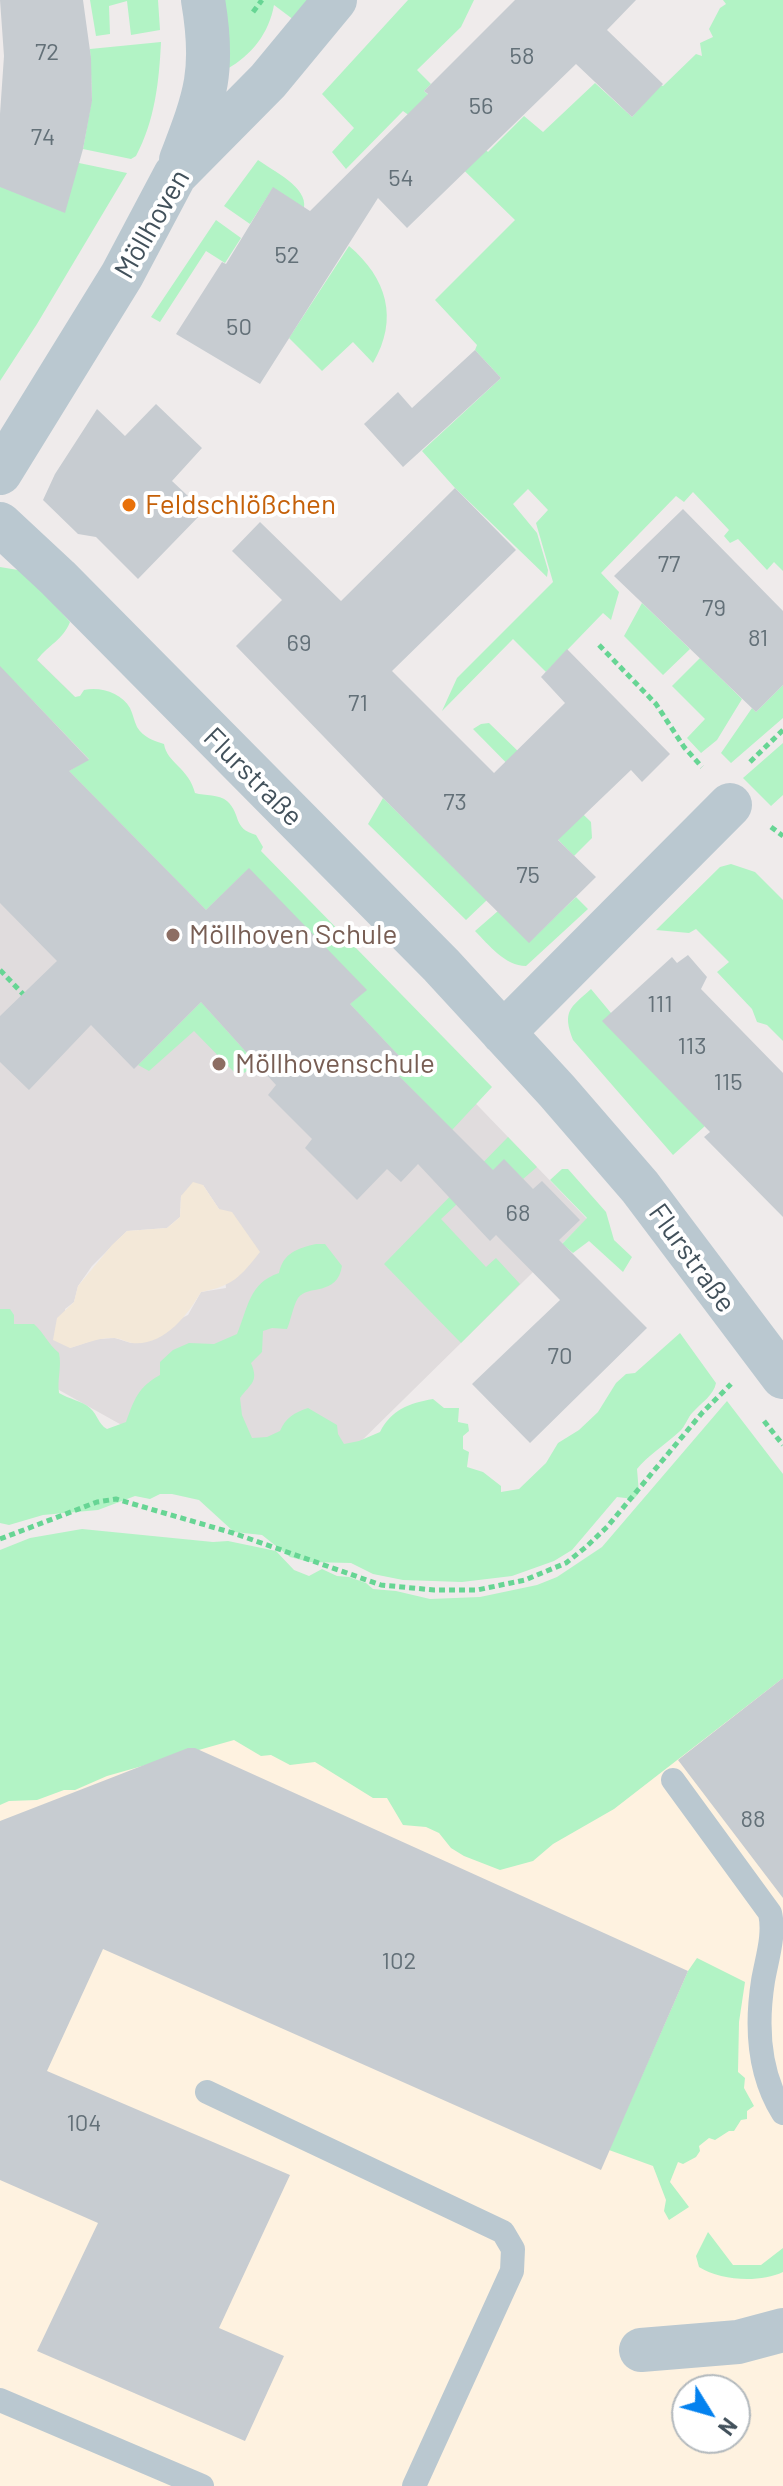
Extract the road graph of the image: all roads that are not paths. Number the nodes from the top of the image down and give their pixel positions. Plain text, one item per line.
1 (203, 0) edge
2 (335, 0) edge
3 (175, 175) junction
4 (0, 473) edge
5 (0, 524) edge
6 (730, 805) dead end
7 (503, 1033) junction
8 (772, 1364) edge
9 (673, 1780) dead end
10 (207, 2092) dead end
11 (783, 2113) edge
12 (783, 2330) edge
13 (641, 2350) dead end
14 (0, 2400) edge
15 (202, 2486) edge
16 (414, 2486) edge

1 - 3 street
2 - 3 street, Möllhoven
3 - 4 street, Möllhoven
5 - 7 street, Flurstraße
6 - 7 street
7 - 8 street, Flurstraße
9 - 11 lane
10 - 16 lane
12 - 13 street
14 - 15 lane

